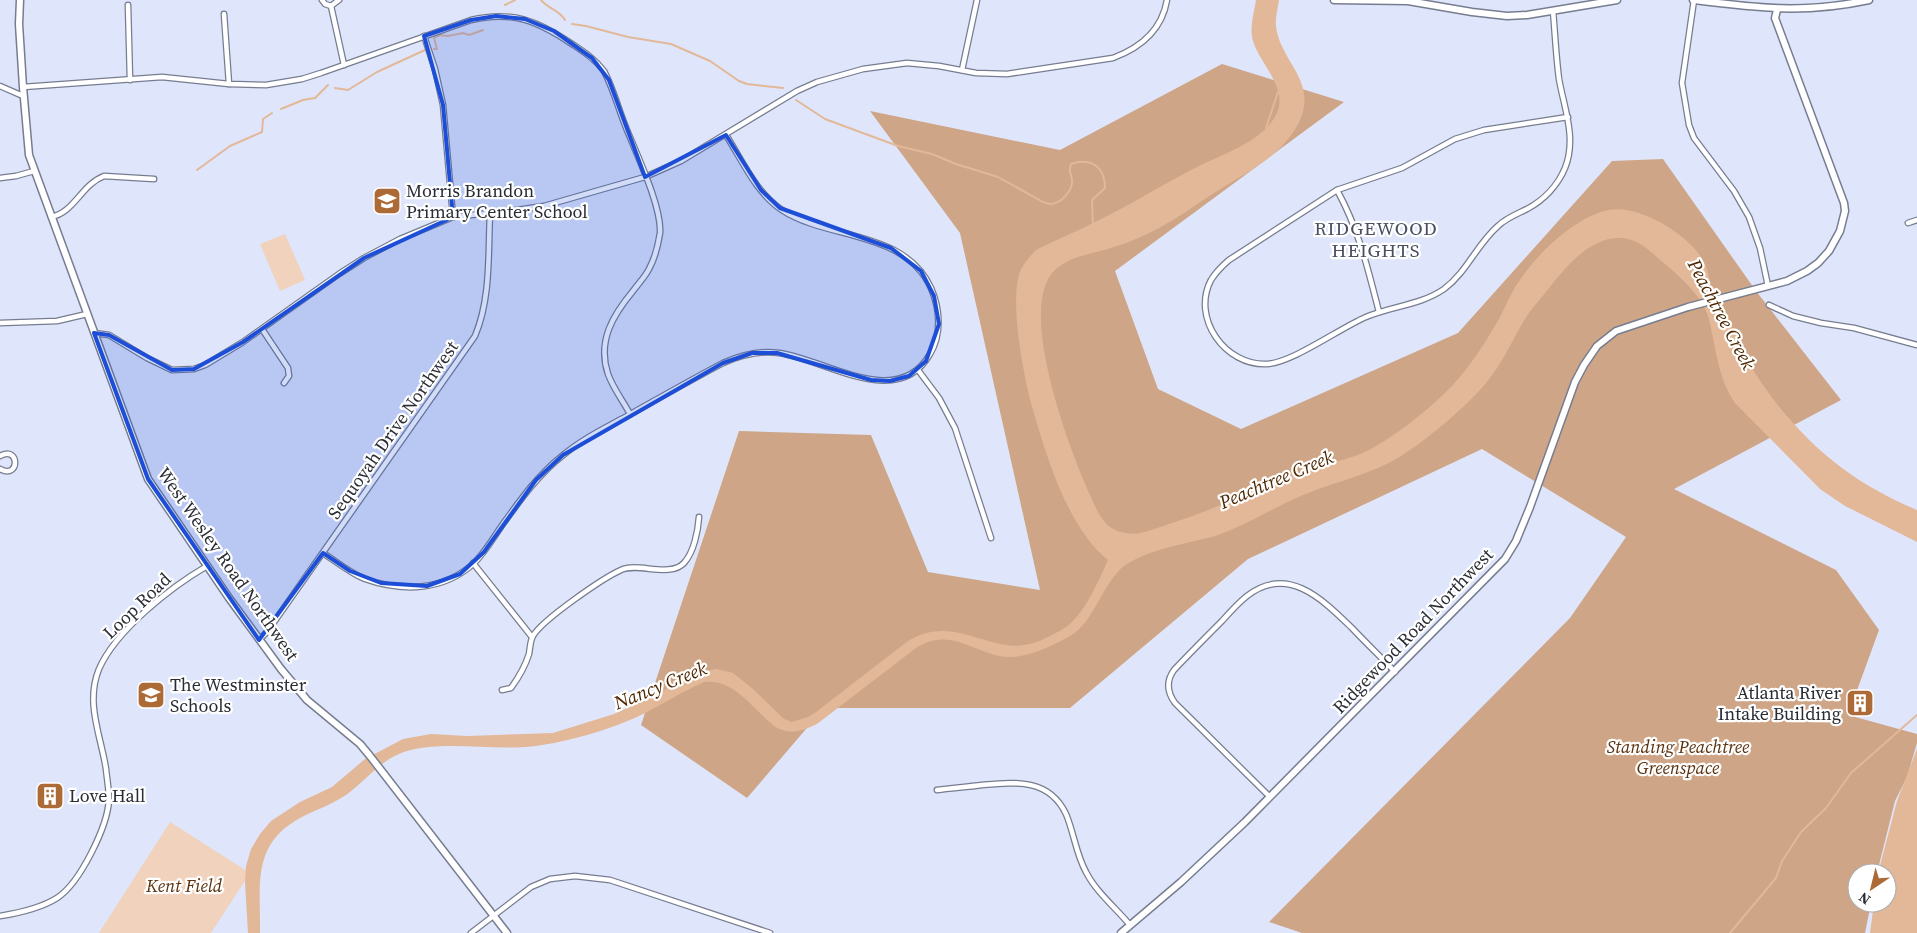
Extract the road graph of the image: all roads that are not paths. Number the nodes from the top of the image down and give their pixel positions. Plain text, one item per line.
1 (20, 0) edge
2 (322, 0) edge
3 (339, 0) edge
4 (977, 0) edge
5 (1167, 0) edge
6 (1334, 0) edge
7 (1616, 0) edge
8 (1693, 0) edge
9 (1778, 0) edge
10 (1869, 0) edge
11 (1438, 3) edge
12 (128, 5) dead end
13 (331, 6) junction
14 (1777, 10) junction
15 (1553, 11) junction
16 (224, 14) dead end
17 (424, 36) junction
18 (344, 65) junction
19 (962, 70) junction
20 (130, 80) junction
21 (229, 84) junction
22 (0, 86) edge
23 (23, 87) junction
24 (23, 96) junction
25 (1568, 117) junction
26 (726, 134) junction
27 (34, 171) junction
28 (645, 177) junction
29 (0, 178) edge
30 (154, 179) dead end
31 (1337, 190) junction
32 (490, 213) junction
33 (51, 217) junction
34 (453, 217) junction
35 (1917, 220) edge
36 (1908, 223) dead end
37 (1768, 286) junction
38 (1770, 305) dead end
39 (1379, 312) junction
40 (87, 314) junction
41 (0, 323) edge
42 (262, 329) junction
43 (94, 333) junction
44 (1917, 345) edge
45 (918, 370) junction
46 (284, 383) dead end
47 (630, 414) junction
48 (0, 456) edge
49 (0, 469) edge
50 (699, 516) dead end
51 (991, 538) dead end
52 (323, 554) junction
53 (473, 563) junction
54 (207, 566) junction
55 (532, 637) junction
56 (259, 640) junction
57 (1395, 672) junction
58 (502, 690) dead end
59 (937, 790) dead end
60 (1270, 797) junction
61 (494, 915) junction
62 (0, 916) edge
63 (1130, 925) junction
64 (471, 933) edge
65 (507, 933) edge
66 (770, 933) edge
67 (1120, 933) edge

1 - 23 street, West Wesley Road Northwest
2 - 13 street
3 - 13 street
4 - 19 street
5 - 19 street
6 - 11 street
7 - 15 street
8 - 14 street
8 - 37 street
9 - 14 street, Ridgewood Road Northwest
10 - 14 street
11 - 15 street
12 - 20 street
13 - 18 street
14 - 37 street, Ridgewood Road Northwest
15 - 25 street
16 - 21 street
17 - 18 street
17 - 28 street
17 - 34 street
18 - 21 street
19 - 26 street
20 - 21 street
20 - 23 street
22 - 24 street
23 - 24 street, West Wesley Road Northwest
24 - 27 street, West Wesley Road Northwest
25 - 31 street
25 - 39 street
26 - 28 street
26 - 45 street
27 - 29 street
27 - 33 street, West Wesley Road Northwest
28 - 32 street
28 - 47 street
30 - 33 street
31 - 39 street
31 - 39 street
32 - 34 street
32 - 52 street, Sequoyah Drive Northwest
33 - 40 street, West Wesley Road Northwest
34 - 42 street
35 - 36 street
37 - 57 street, Ridgewood Road Northwest
38 - 44 street
40 - 41 street
40 - 43 street, West Wesley Road Northwest
42 - 43 street
42 - 46 street
43 - 54 street, West Wesley Road Northwest
45 - 47 street
45 - 51 street
47 - 53 street
48 - 49 street
50 - 55 street
52 - 53 street
52 - 56 street, Sequoyah Drive Northwest
53 - 55 street
54 - 56 street, West Wesley Road Northwest
54 - 62 street, Loop Road
55 - 58 street
56 - 61 street, West Wesley Road Northwest
57 - 60 street, Ridgewood Road Northwest
57 - 60 street
59 - 63 street
60 - 63 street, Ridgewood Road Northwest
61 - 64 street
61 - 65 street, West Wesley Road Northwest
61 - 66 street
63 - 67 street, Ridgewood Road Northwest

